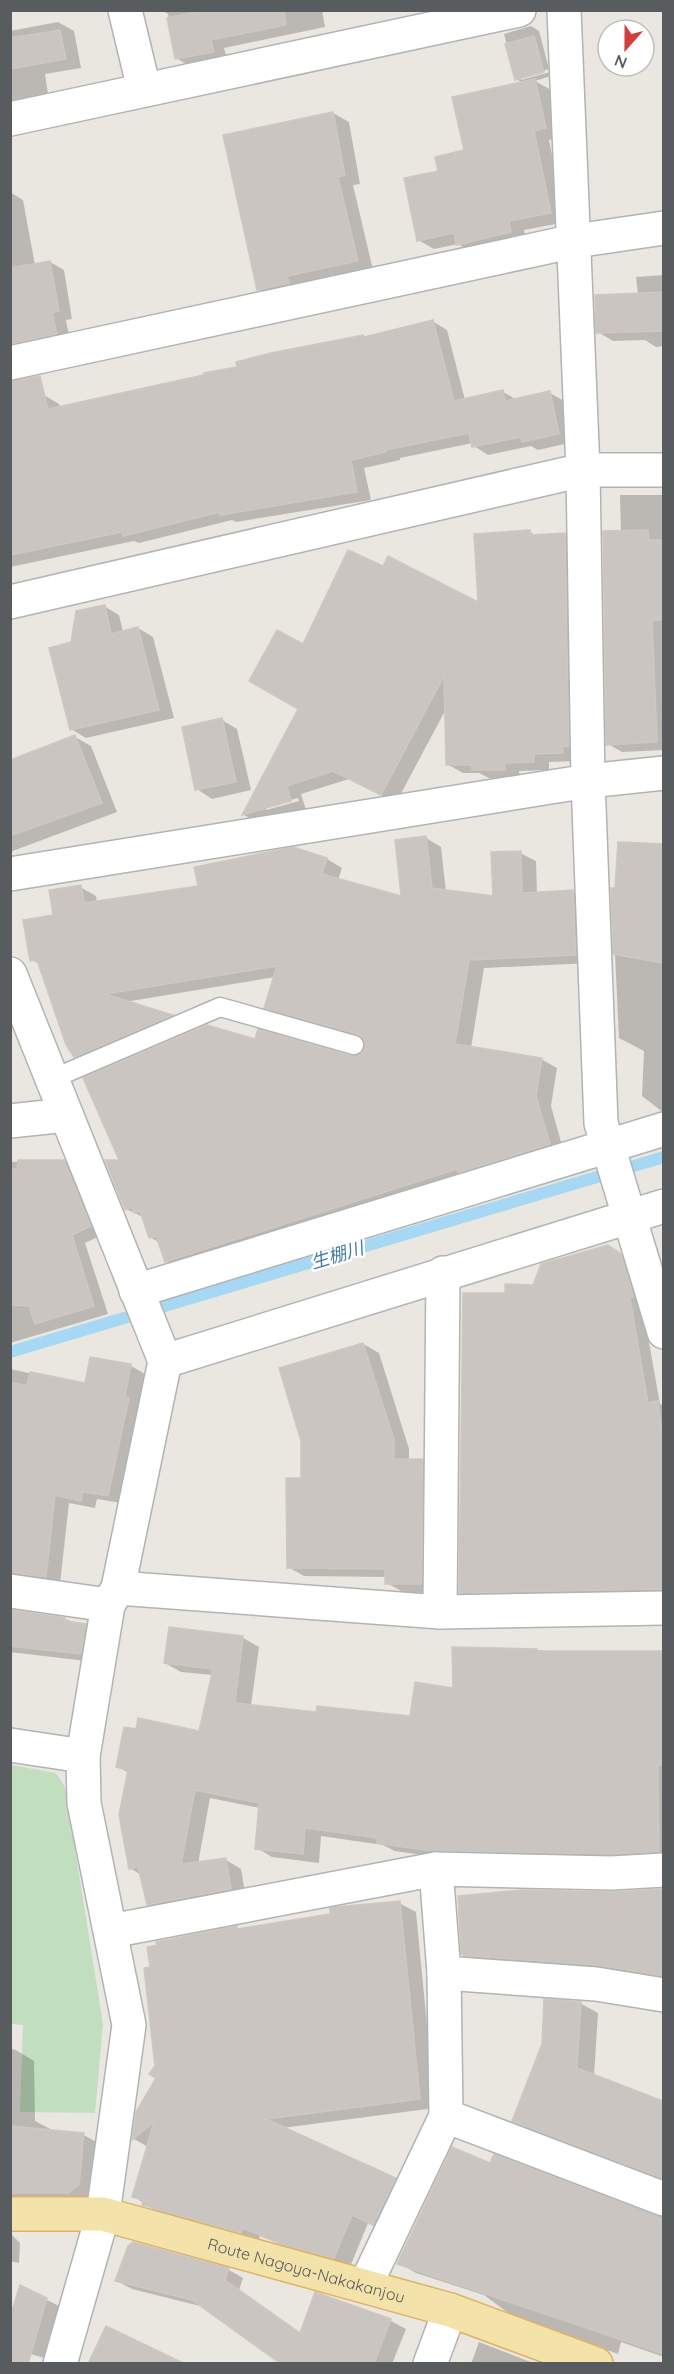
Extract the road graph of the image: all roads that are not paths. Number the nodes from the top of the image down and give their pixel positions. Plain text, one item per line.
1 (125, 10) edge
2 (519, 10) edge
3 (564, 10) edge
4 (144, 89) junction
5 (10, 119) edge
6 (663, 228) edge
7 (575, 241) junction
8 (10, 363) edge
9 (583, 470) junction
10 (663, 470) edge
11 (10, 602) edge
12 (663, 773) edge
13 (588, 781) junction
14 (10, 874) edge
15 (10, 974) edge
16 (354, 1045) dead end
17 (52, 1079) junction
18 (66, 1115) junction
19 (10, 1121) edge
20 (663, 1129) edge
21 (613, 1161) junction
22 (663, 1206) edge
23 (631, 1216) junction
24 (443, 1273) junction
25 (138, 1296) junction
26 (663, 1332) edge
27 (159, 1348) junction
28 (10, 1591) edge
29 (113, 1596) junction
30 (663, 1608) edge
31 (440, 1612) junction
32 (10, 1745) edge
33 (83, 1756) junction
34 (435, 1869) junction
35 (663, 1870) edge
36 (111, 1931) junction
37 (444, 1973) junction
38 (663, 1995) edge
39 (446, 2116) junction
40 (663, 2199) edge
41 (10, 2214) edge
42 (103, 2214) junction
43 (365, 2286) junction
44 (450, 2310) junction
45 (60, 2364) edge
46 (430, 2364) edge
47 (596, 2364) edge

1 - 4 street
2 - 4 street
3 - 7 street
4 - 5 street
6 - 7 street
7 - 8 street
7 - 9 street
9 - 10 street
9 - 11 street
9 - 13 street
12 - 13 street
13 - 14 street
13 - 21 street
15 - 17 street
16 - 17 lane
17 - 18 street
18 - 19 street
18 - 25 street
20 - 21 street
21 - 23 street
21 - 25 street
22 - 23 street
23 - 24 street
23 - 26 street
24 - 27 street
24 - 31 street
25 - 27 street
27 - 29 street
28 - 29 street
29 - 31 street
29 - 33 street
30 - 31 street
32 - 33 street
33 - 36 street
34 - 35 street
34 - 36 street
34 - 37 street
36 - 42 street
37 - 38 street
37 - 39 street
39 - 40 street
39 - 43 street
41 - 42 main road, Route Nagoya-Nakakanjou
42 - 43 main road, Route Nagoya-Nakakanjou
42 - 45 street
43 - 44 main road, Route Nagoya-Nakakanjou
44 - 46 street
44 - 47 main road, Route Nagoya-Nakakanjou

